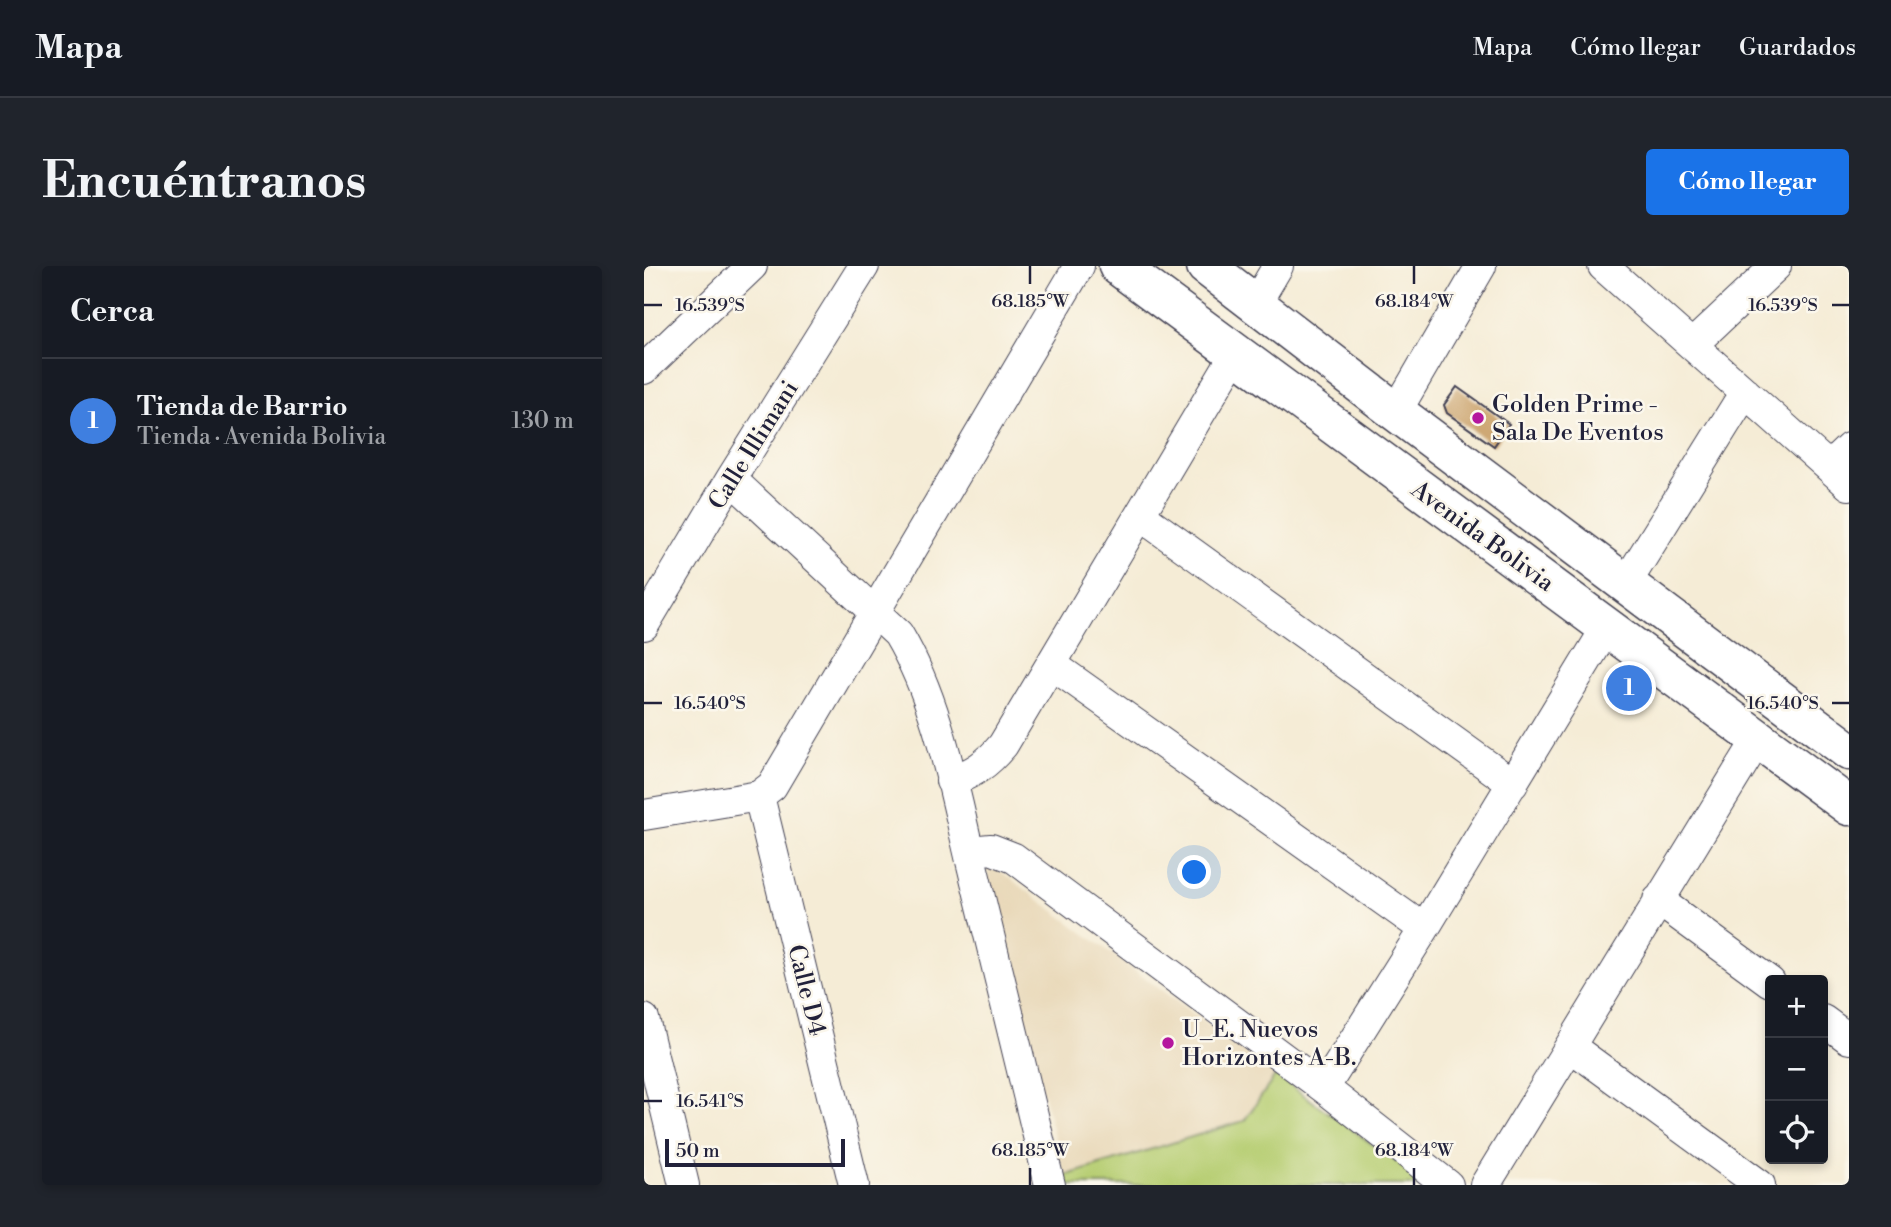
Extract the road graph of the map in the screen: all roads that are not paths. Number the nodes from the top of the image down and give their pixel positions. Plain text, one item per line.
1 (752, 266) edge
2 (864, 266) edge
3 (1079, 266) edge
4 (1118, 266) edge
5 (1206, 266) edge
6 (1278, 266) edge
7 (1481, 266) edge
8 (1603, 266) edge
9 (1776, 266) edge
10 (1256, 303) junction
11 (1692, 345) junction
12 (1236, 353) junction
13 (644, 369) edge
14 (1745, 392) junction
15 (1396, 412) junction
16 (1842, 467) edge
17 (731, 479) junction
18 (1141, 516) junction
19 (1625, 584) junction
20 (876, 612) junction
21 (644, 625) edge
22 (1606, 627) junction
23 (1051, 664) junction
24 (1758, 739) junction
25 (1849, 751) edge
26 (951, 781) junction
27 (1513, 784) junction
28 (760, 796) junction
29 (1849, 806) edge
30 (644, 815) edge
31 (968, 851) junction
32 (1658, 900) junction
33 (1424, 929) junction
34 (1765, 978) edge
35 (644, 1019) edge
36 (1828, 1024) edge
37 (1849, 1039) edge
38 (1571, 1048) junction
39 (1324, 1088) junction
40 (684, 1185) edge
41 (853, 1185) edge
42 (1050, 1185) edge
43 (1448, 1185) edge
44 (1485, 1185) edge
45 (1760, 1185) edge

1 - 13 street
2 - 17 street, Calle Illimani
3 - 20 street
4 - 12 main road, Avenida Bolivia
5 - 10 main road, Avenida Bolivia
6 - 10 street
7 - 15 street
8 - 11 street
9 - 11 street
10 - 15 main road, Avenida Bolivia
11 - 14 street
12 - 18 street
12 - 22 main road, Avenida Bolivia
14 - 16 street
14 - 19 street
15 - 19 main road, Avenida Bolivia
17 - 20 street
17 - 21 street, Calle Illimani
18 - 23 street
18 - 27 street
19 - 25 main road, Avenida Bolivia
20 - 26 street
20 - 28 street
22 - 24 main road, Avenida Bolivia
22 - 27 street
23 - 26 street
23 - 33 street
24 - 29 main road, Avenida Bolivia
24 - 32 street
26 - 31 street
27 - 33 street
28 - 30 street
28 - 41 street, Calle D4
31 - 39 street
31 - 42 street
32 - 34 street
32 - 38 street
33 - 39 street
35 - 40 street
36 - 37 street
38 - 44 street
38 - 45 street
39 - 43 street

